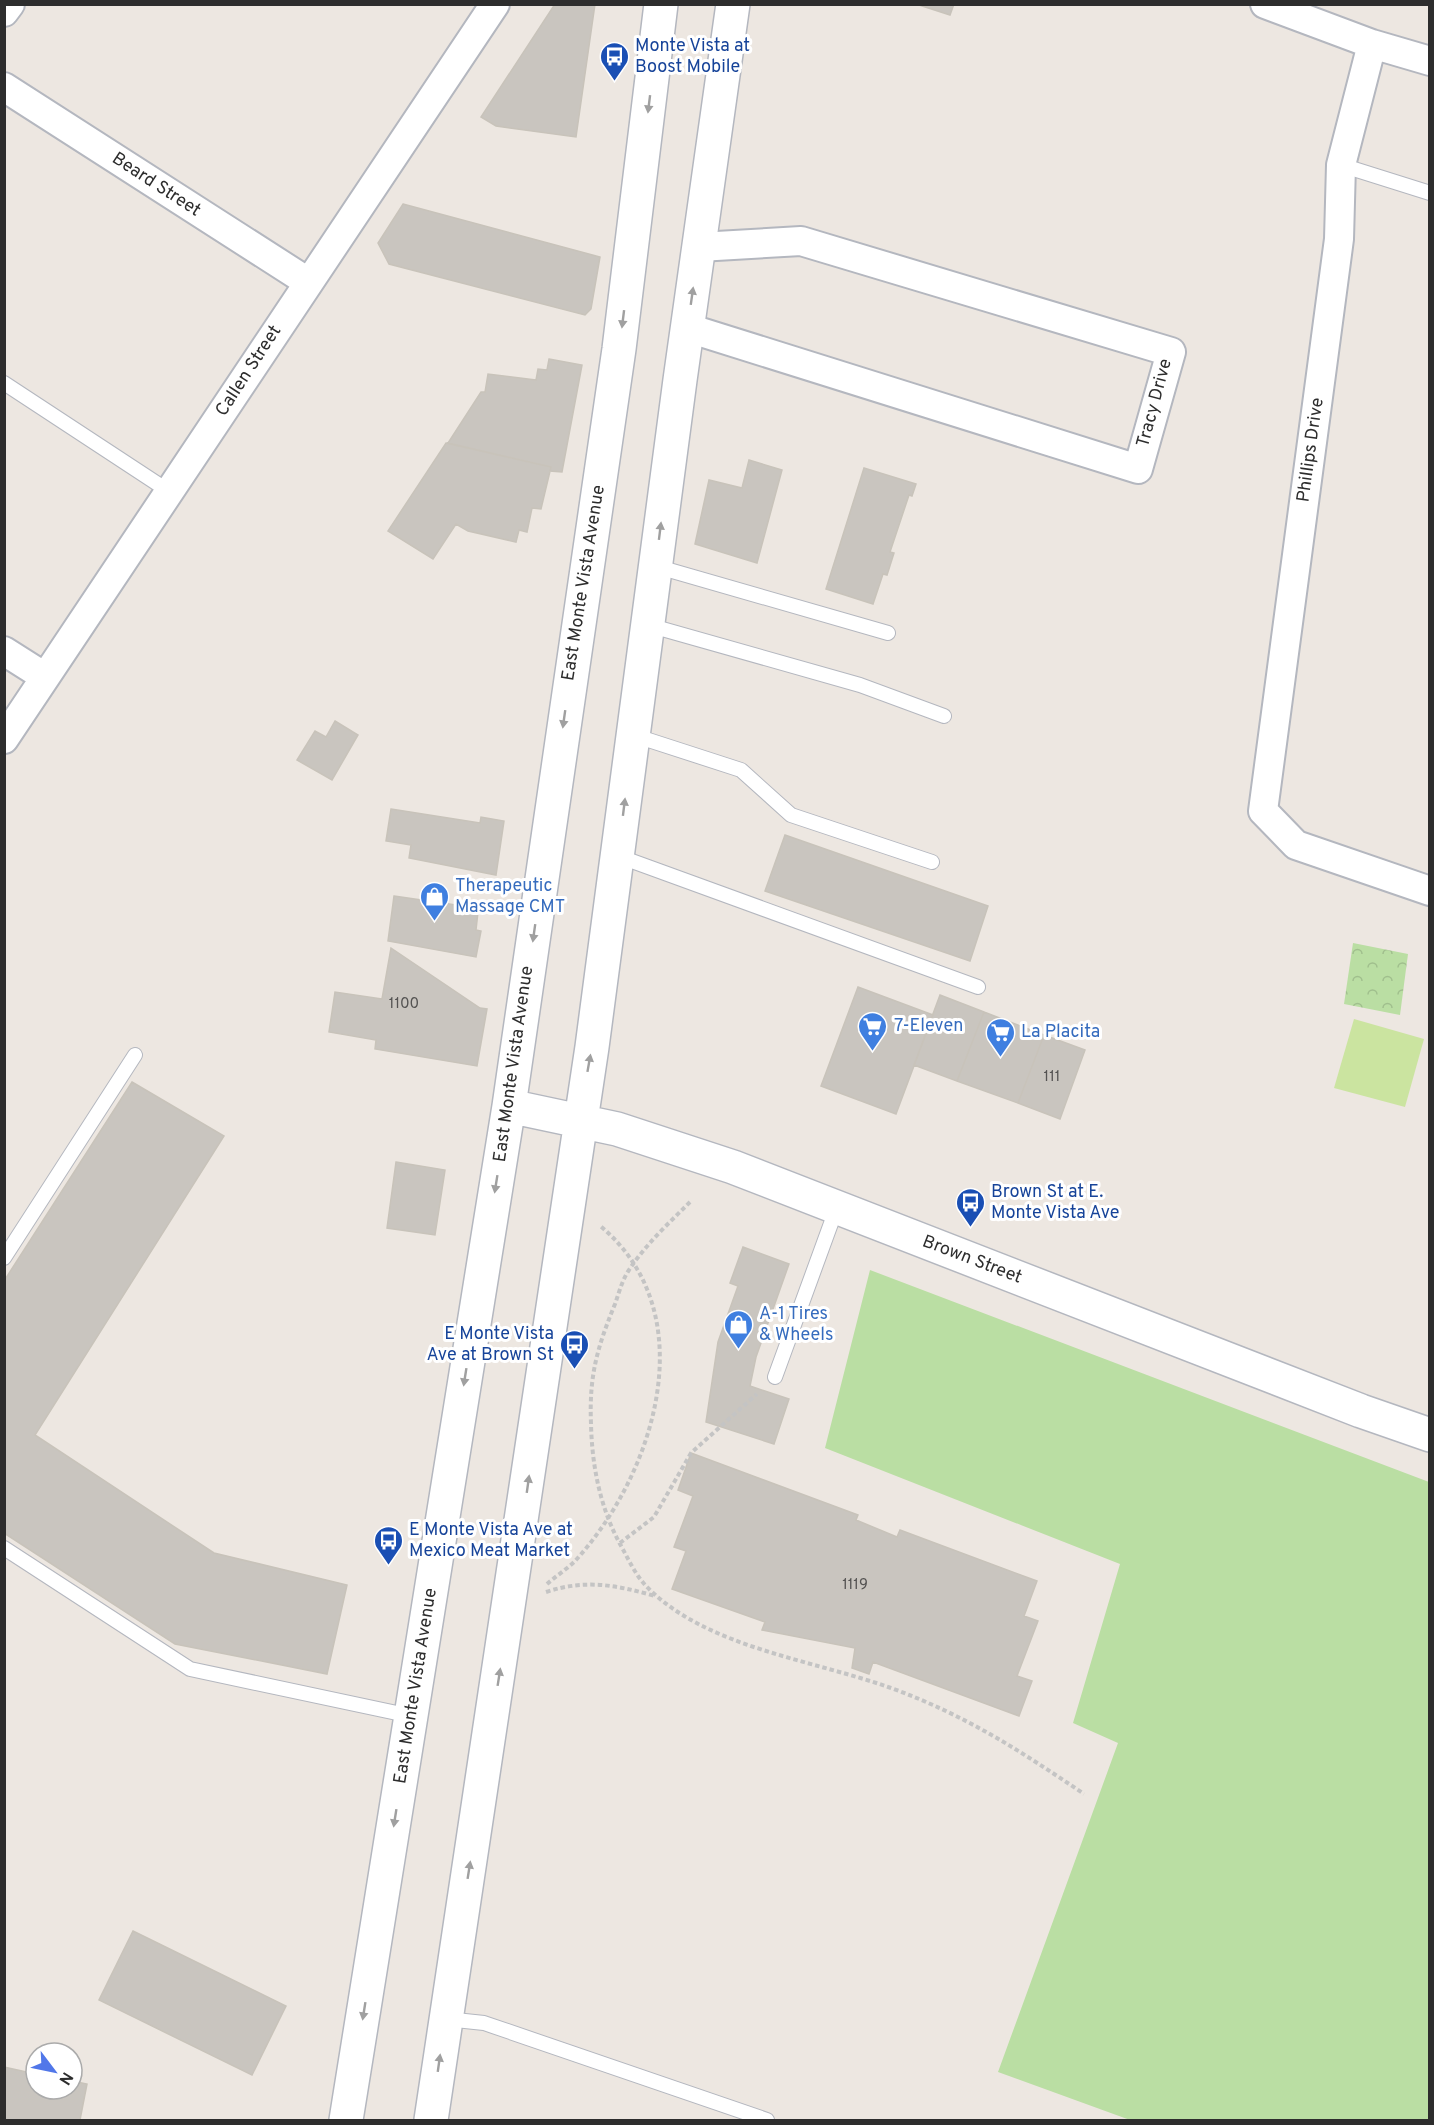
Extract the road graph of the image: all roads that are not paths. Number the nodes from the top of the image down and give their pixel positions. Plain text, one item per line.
1 (10, 4) edge
2 (495, 4) edge
3 (661, 4) edge
4 (733, 4) edge
5 (1265, 4) edge
6 (4, 12) edge
7 (1372, 44) junction
8 (1430, 61) edge
9 (4, 87) edge
10 (1341, 165) junction
11 (1430, 193) edge
12 (699, 246) junction
13 (308, 282) junction
14 (688, 328) junction
15 (4, 383) edge
16 (170, 492) junction
17 (655, 566) junction
18 (648, 625) junction
19 (888, 633) dead end
20 (4, 651) edge
21 (45, 677) junction
22 (944, 716) dead end
23 (633, 735) junction
24 (4, 739) edge
25 (618, 856) junction
26 (932, 862) dead end
27 (1430, 891) edge
28 (978, 987) dead end
29 (135, 1055) dead end
30 (509, 1106) junction
31 (579, 1121) junction
32 (837, 1207) junction
33 (4, 1258) edge
34 (775, 1377) road end
35 (1430, 1435) edge
36 (4, 1548) edge
37 (411, 1716) junction
38 (446, 2019) junction
39 (346, 2121) edge
40 (431, 2121) edge
41 (767, 2121) edge

1 - 6 street
2 - 13 street, Callen Street
3 -> 30 main road, East Monte Vista Avenue
4 - 12 main road
5 - 7 street
7 - 8 street
7 - 10 street, Phillips Drive
9 - 13 street, Beard Street
10 - 11 lane
10 - 27 street, Phillips Drive
14 -> 12 main road
12 - 14 street, Tracy Drive
13 - 16 street, Callen Street
17 -> 14 main road
15 - 16 lane
16 - 21 street, Callen Street
17 - 18 main road
17 - 19 lane
18 - 22 lane
18 - 23 main road
20 - 21 street
21 - 24 street, Callen Street
25 -> 23 main road
23 - 26 lane
25 - 28 lane
31 -> 25 main road
29 - 33 lane
30 - 31 main road, Brown Street
30 -> 37 main road, East Monte Vista Avenue
31 - 32 main road, Brown Street
38 -> 31 main road
32 - 34 lane
32 - 35 main road, Brown Street
36 - 37 lane
37 -> 39 main road, East Monte Vista Avenue
40 -> 38 main road
38 - 41 lane

